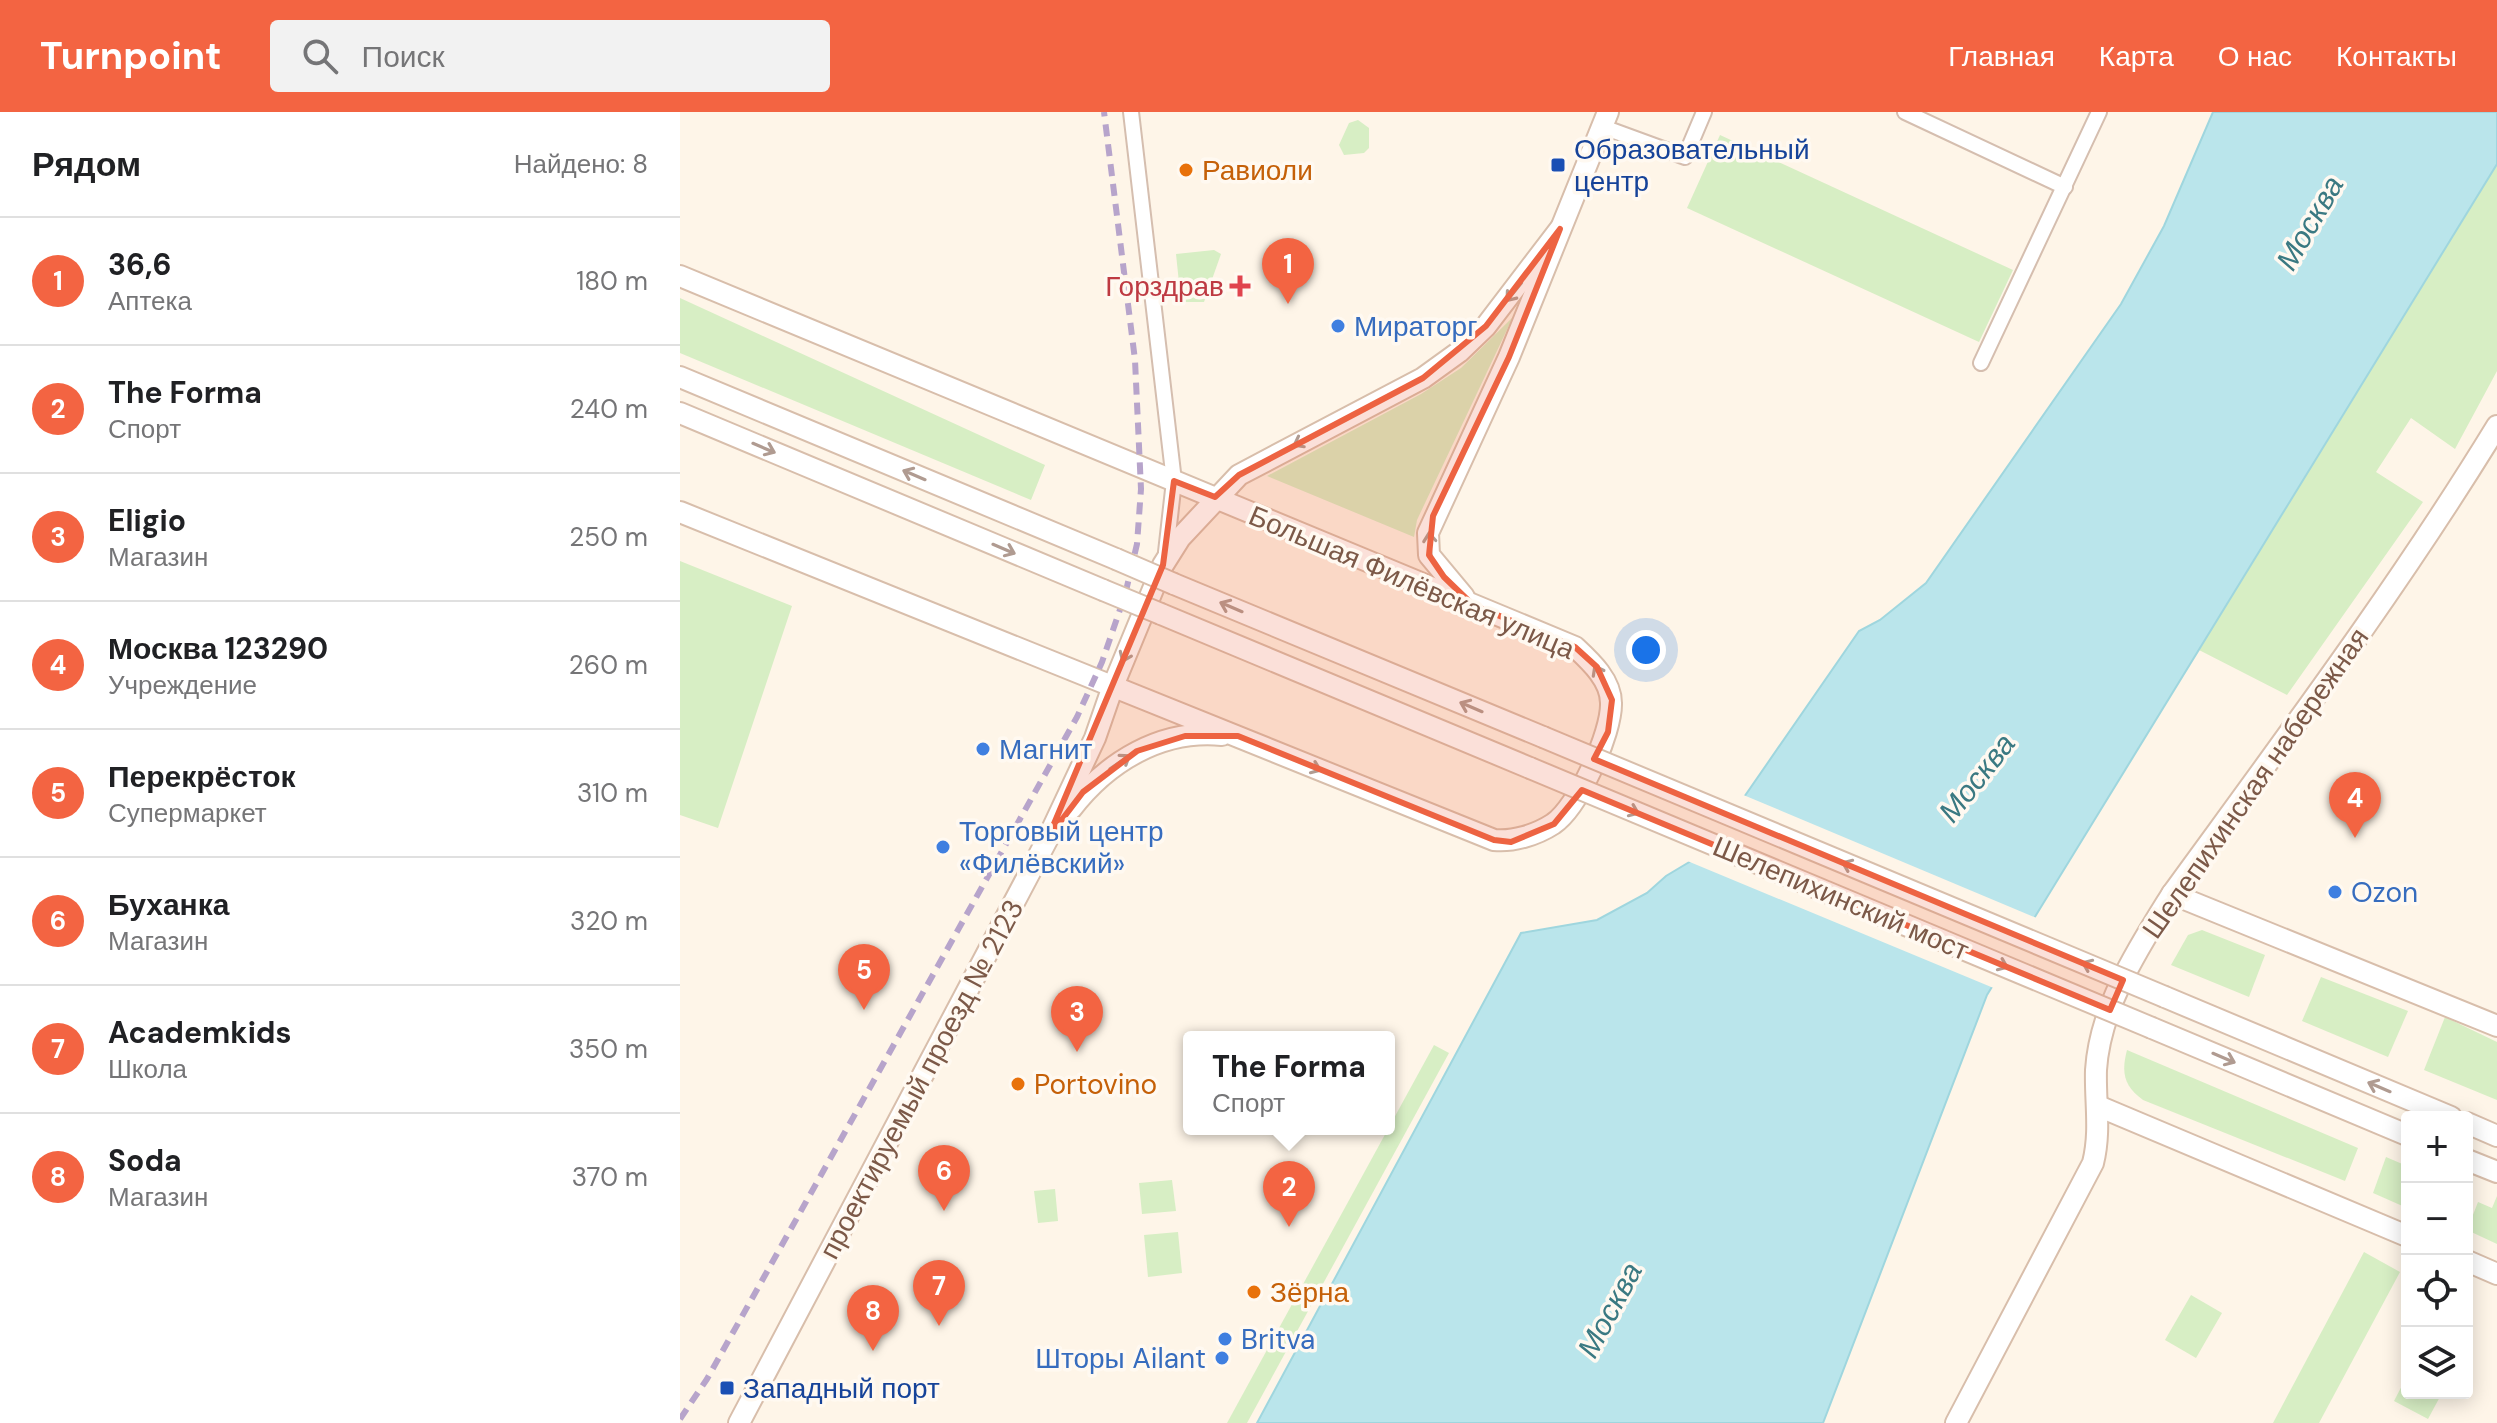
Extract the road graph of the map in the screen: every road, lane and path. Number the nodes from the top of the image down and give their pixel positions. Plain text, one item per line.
1 (1131, 112) edge
2 (1704, 112) edge
3 (1905, 112) edge
4 (2099, 112) edge
5 (1605, 119) edge
6 (2065, 187) junction
7 (1560, 229) junction
8 (680, 276) edge
9 (1981, 363) dead end
10 (680, 377) edge
11 (686, 416) edge
12 (2497, 426) edge
13 (1174, 481) junction
14 (1215, 497) junction
15 (680, 512) edge
16 (1163, 565) junction
17 (1473, 605) junction
18 (1113, 686) junction
19 (1238, 736) junction
20 (1048, 838) junction
21 (2172, 894) junction
22 (2497, 1026) edge
23 (2098, 1106) junction
24 (2437, 1111) edge
25 (2473, 1126) edge
26 (2401, 1132) edge
27 (2497, 1136) edge
28 (2473, 1162) edge
29 (2497, 1172) edge
30 (2401, 1233) edge
31 (2473, 1264) edge
32 (2497, 1274) edge
33 (739, 1423) edge
34 (1956, 1423) edge

1 - 13 street
2 - 5 street
3 - 6 street
4 - 6 street
5 - 7 street
6 - 9 street
7 -> 14 street, проектируемый проезд № 2123
17 -> 7 street
8 - 13 street, Большая Филёвская улица
24 -> 10 street, Шелепихинский мост, bridge
11 -> 26 street, Шелепихинский мост, bridge
12 - 21 street, Шелепихинская набережная
13 - 14 street, Большая Филёвская улица
13 - 16 street
14 - 16 street, проектируемый проезд № 2123
14 - 17 street, Большая Филёвская улица
15 - 18 street, Большая Филёвская улица
16 -> 18 street, проектируемый проезд № 2123
19 -> 17 street, Большая Филёвская улица
18 - 19 street, Большая Филёвская улица
18 - 20 street, проектируемый проезд № 2123
20 -> 19 street
20 - 33 street, проектируемый проезд № 2123
21 - 22 street
21 - 23 street, Шелепихинская набережная
23 - 30 street
23 - 34 street, Шелепихинская набережная
25 - 27 street
28 - 29 street
31 - 32 street

